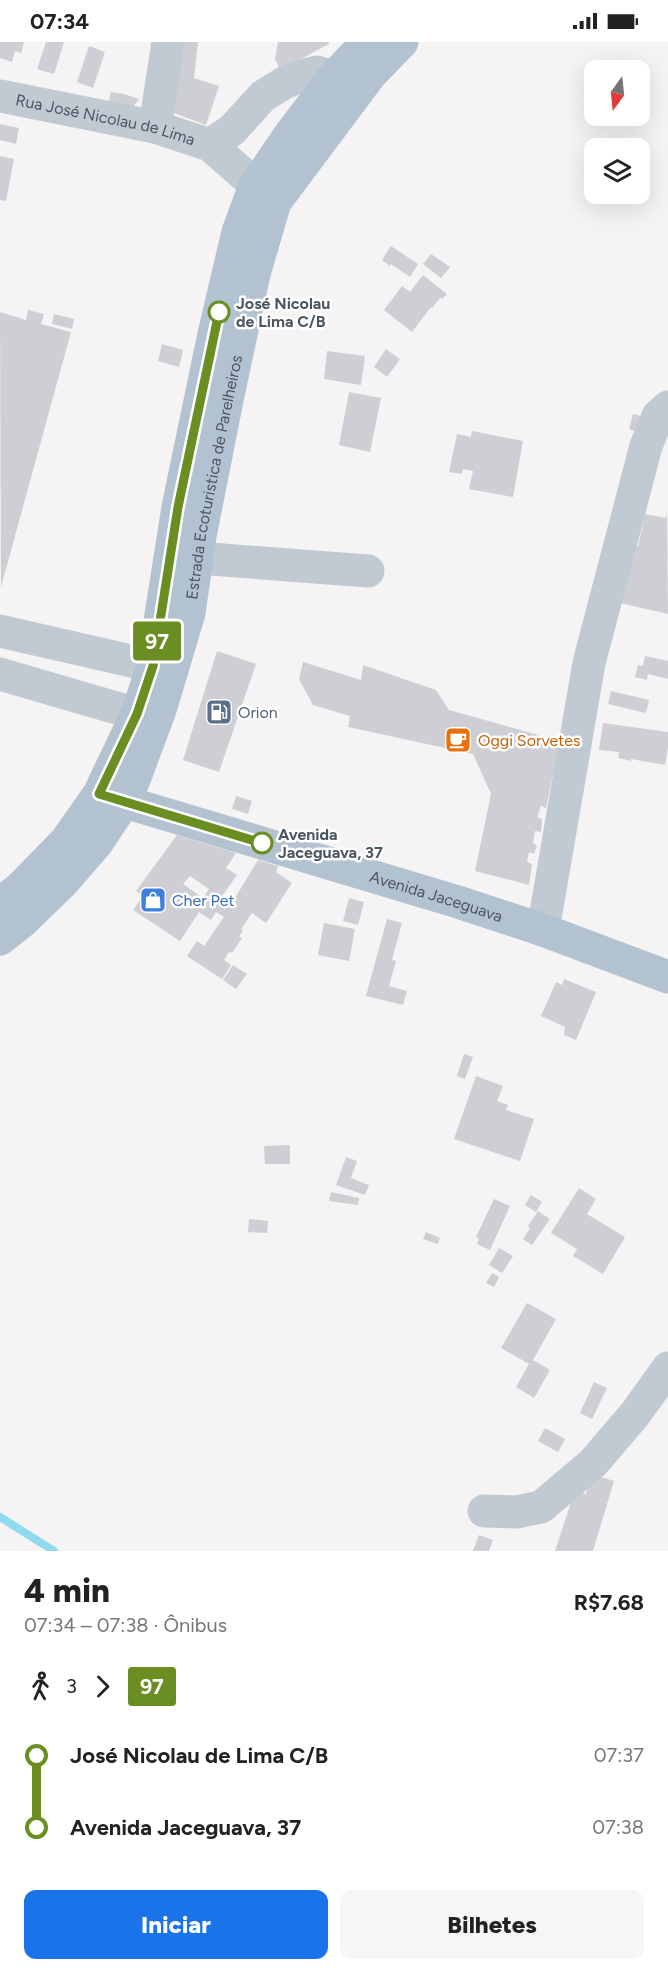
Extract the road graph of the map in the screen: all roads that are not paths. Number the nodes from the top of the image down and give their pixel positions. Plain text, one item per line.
1 (168, 42) edge
2 (367, 42) edge
3 (402, 42) edge
4 (347, 83) junction
5 (0, 96) edge
6 (155, 127) junction
7 (210, 145) junction
8 (265, 194) junction
9 (668, 407) edge
10 (197, 558) junction
11 (368, 571) dead end
12 (0, 631) edge
13 (153, 666) junction
14 (0, 674) edge
15 (137, 714) junction
16 (111, 798) junction
17 (0, 903) edge
18 (543, 930) junction
19 (0, 939) edge
20 (668, 977) edge
21 (668, 1368) edge
22 (484, 1511) dead end

1 - 6 street
2 - 4 main road, Estrada Ecoturistica de Parelheiros
3 - 4 main road, Estrada Ecoturistica de Parelheiros
4 - 7 street, Rua José Nicolau de Lima
4 - 8 main road, Estrada Ecoturistica de Parelheiros
5 - 6 street, Rua José Nicolau de Lima
6 - 7 street, Rua José Nicolau de Lima
7 - 8 street, Rua José Nicolau de Lima
8 - 10 main road, Estrada Ecoturistica de Parelheiros
8 - 13 main road, Estrada Ecoturistica de Parelheiros
9 - 18 street
10 - 11 street
10 - 16 main road, Estrada Ecoturistica de Parelheiros
12 - 13 street
13 - 15 main road, Estrada Ecoturistica de Parelheiros
14 - 15 street
15 - 16 main road, Estrada Ecoturistica de Parelheiros
16 - 17 main road, Estrada Ecoturistica de Parelheiros
16 - 18 main road, Avenida Jaceguava
16 - 19 main road, Estrada Ecoturistica de Parelheiros
18 - 20 main road, Avenida Jaceguava
21 - 22 street

